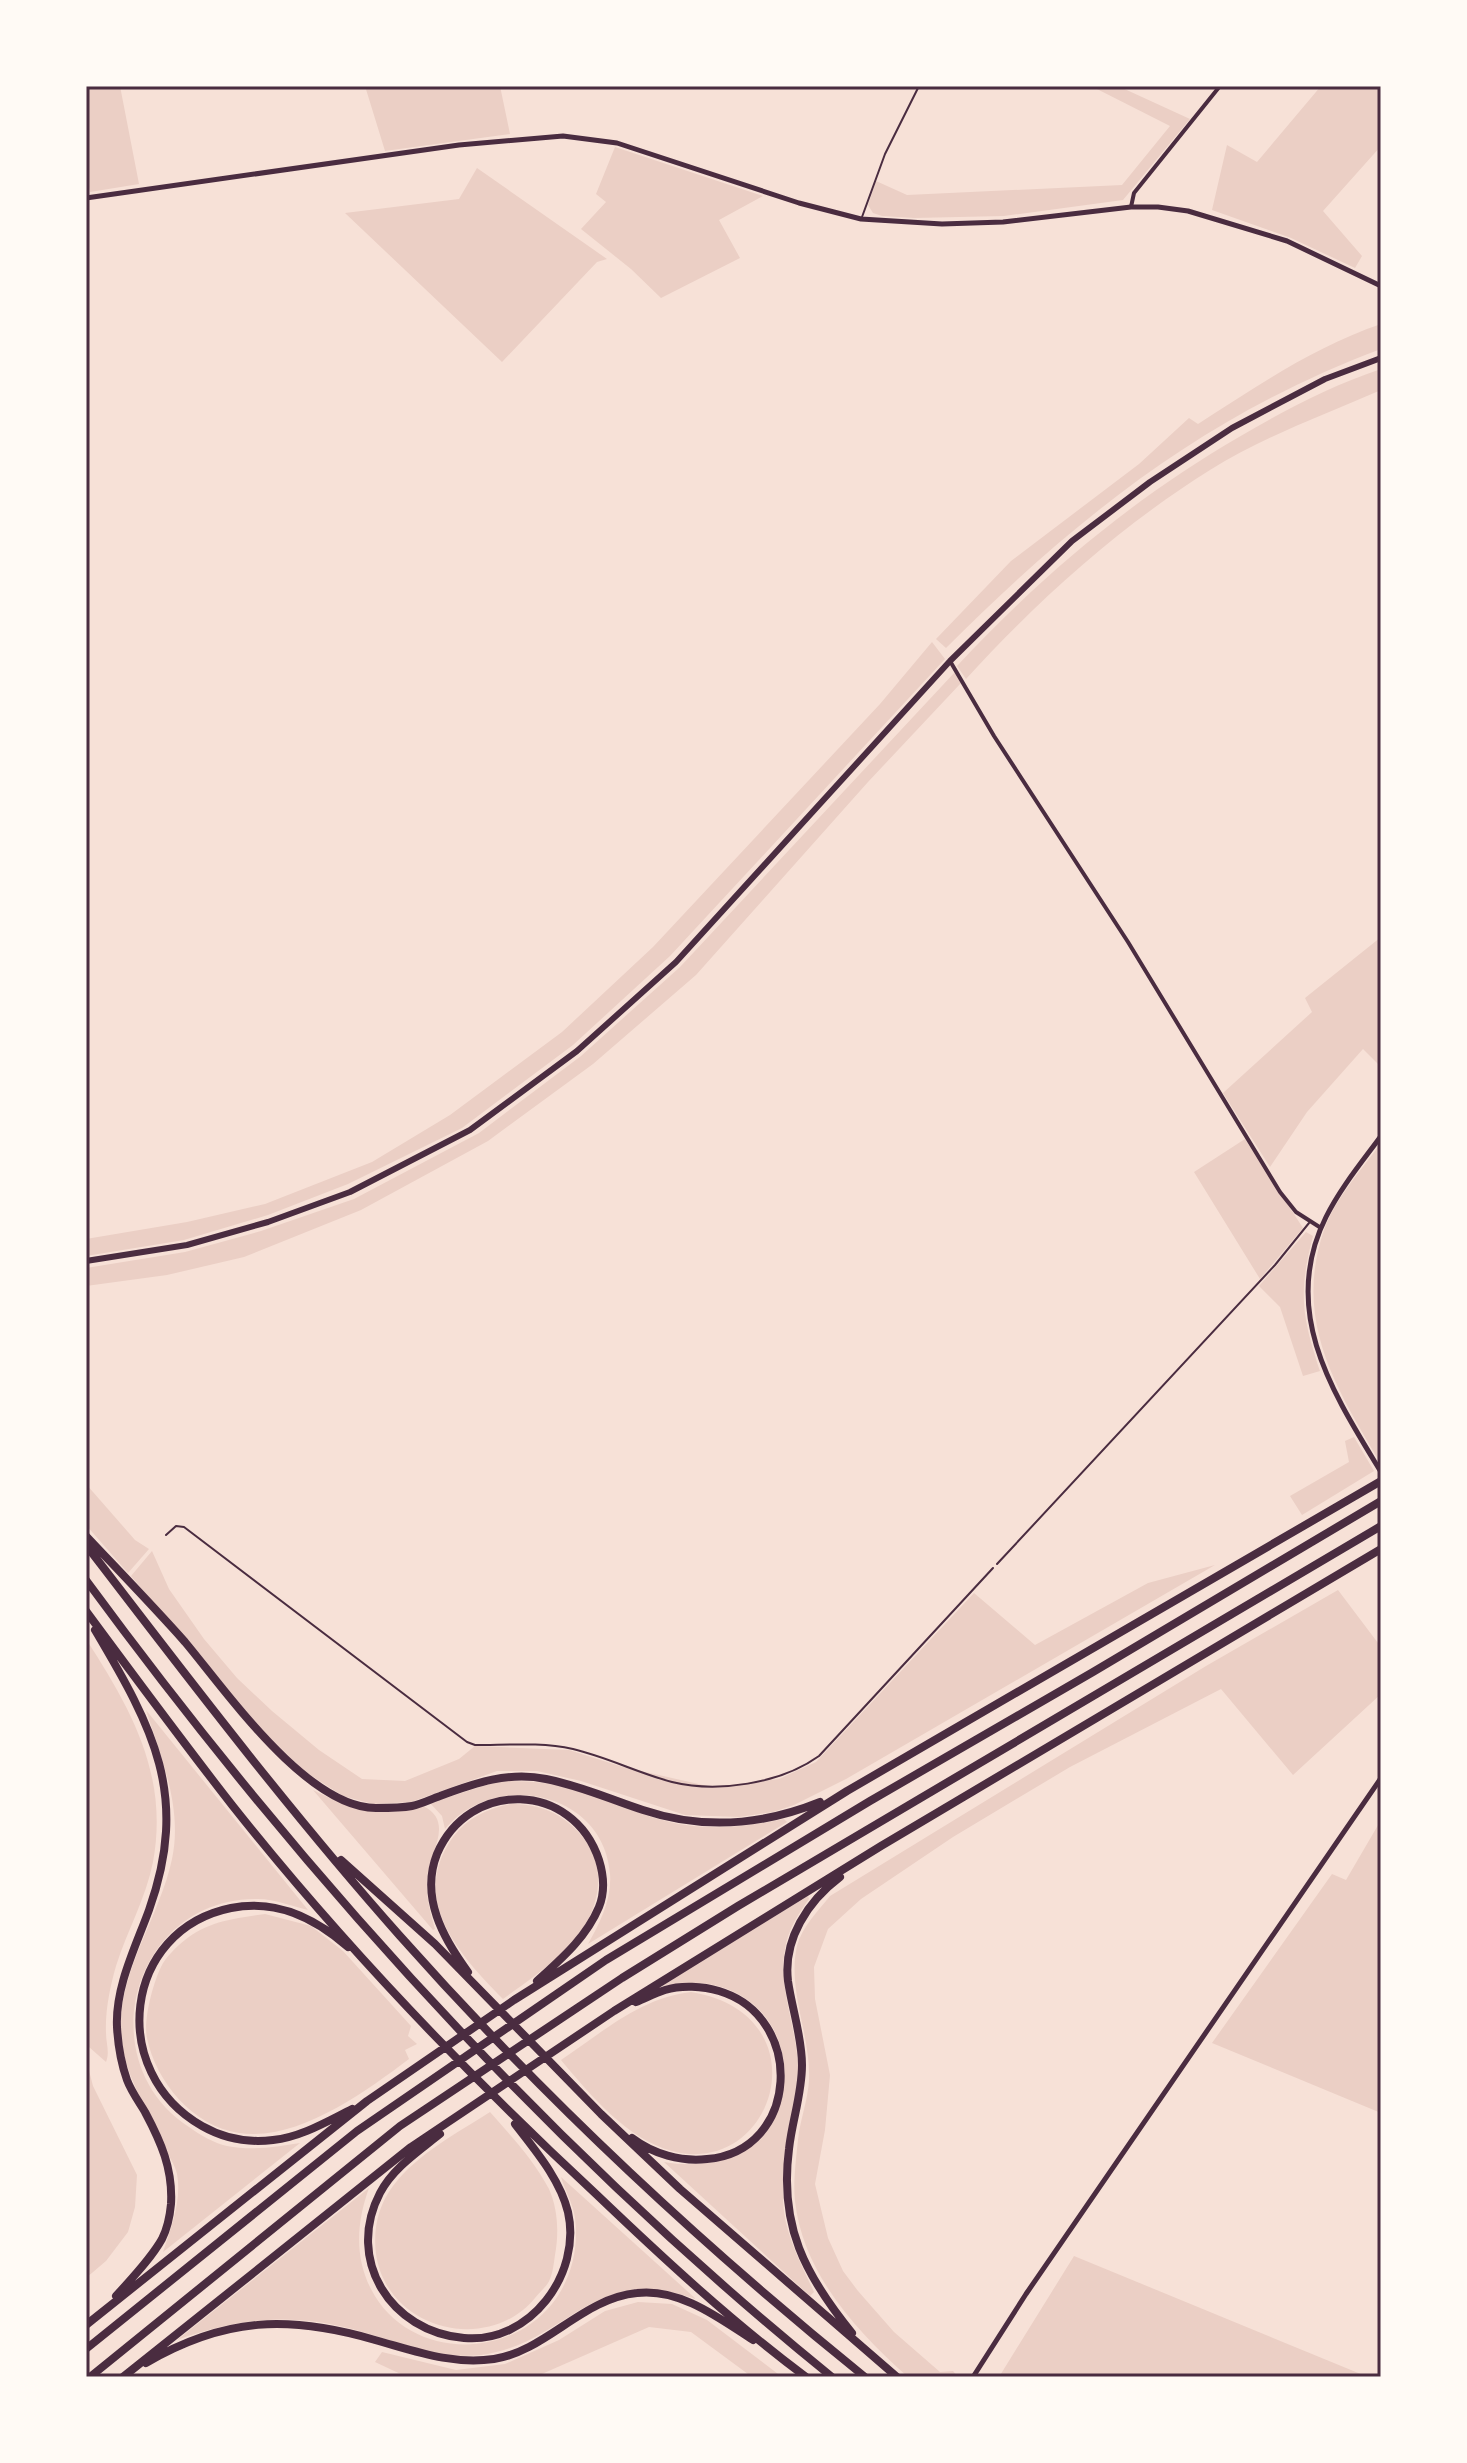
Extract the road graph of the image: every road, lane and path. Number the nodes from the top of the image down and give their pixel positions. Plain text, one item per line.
1 (919, 86) edge
2 (1220, 86) edge
3 (86, 198) edge
4 (1131, 207) junction
5 (861, 219) junction
6 (1381, 286) edge
7 (1381, 358) edge
8 (950, 661) junction
9 (1381, 1136) edge
10 (1310, 1222) junction
11 (1321, 1228) junction
12 (86, 1261) edge
13 (1381, 1472) edge
14 (1381, 1481) edge
15 (1380, 1502) edge
16 (1381, 1526) edge
17 (166, 1535) dead end
18 (86, 1536) edge
19 (86, 1545) edge
20 (1381, 1549) edge
21 (997, 1564) joint
22 (86, 1580) edge
23 (86, 1614) edge
24 (1381, 1778) edge
25 (847, 1791) junction
26 (317, 1838) junction
27 (881, 1846) junction
28 (370, 1967) junction
29 (485, 1995) junction
30 (514, 2000) junction
31 (614, 2011) junction
32 (367, 2101) junction
33 (503, 2107) junction
34 (466, 2112) junction
35 (601, 2114) junction
36 (104, 2310) junction
37 (86, 2325) edge
38 (86, 2349) edge
39 (865, 2349) junction
40 (790, 2365) junction
41 (90, 2377) edge
42 (123, 2377) edge
43 (806, 2377) edge
44 (832, 2377) edge
45 (865, 2377) edge
46 (897, 2377) edge
47 (973, 2377) edge

1 - 5 lane
2 - 4 street
3 - 5 street
4 - 5 street
4 - 6 street
7 - 8 main road
8 - 10 street
8 - 12 main road
9 - 11 street
10 - 11 street
10 - 21 lane
11 - 13 street
14 - 25 highway
15 - 38 highway
16 - 41 highway
17 - 21 path
18 - 25 highway
19 - 26 highway
20 - 27 highway
22 - 44 highway
23 - 28 highway
23 - 36 highway
24 - 47 street
25 - 30 highway
26 - 29 highway
26 - 45 highway
27 - 31 highway
27 - 39 highway
28 - 32 highway
28 - 33 highway
29 - 30 highway
29 - 35 highway
30 - 32 highway
31 - 34 highway
31 - 35 highway
32 - 36 highway
33 - 34 highway
33 - 40 highway
34 - 42 highway
35 - 39 highway
36 - 37 highway
39 - 46 highway
40 - 42 highway
40 - 43 highway

